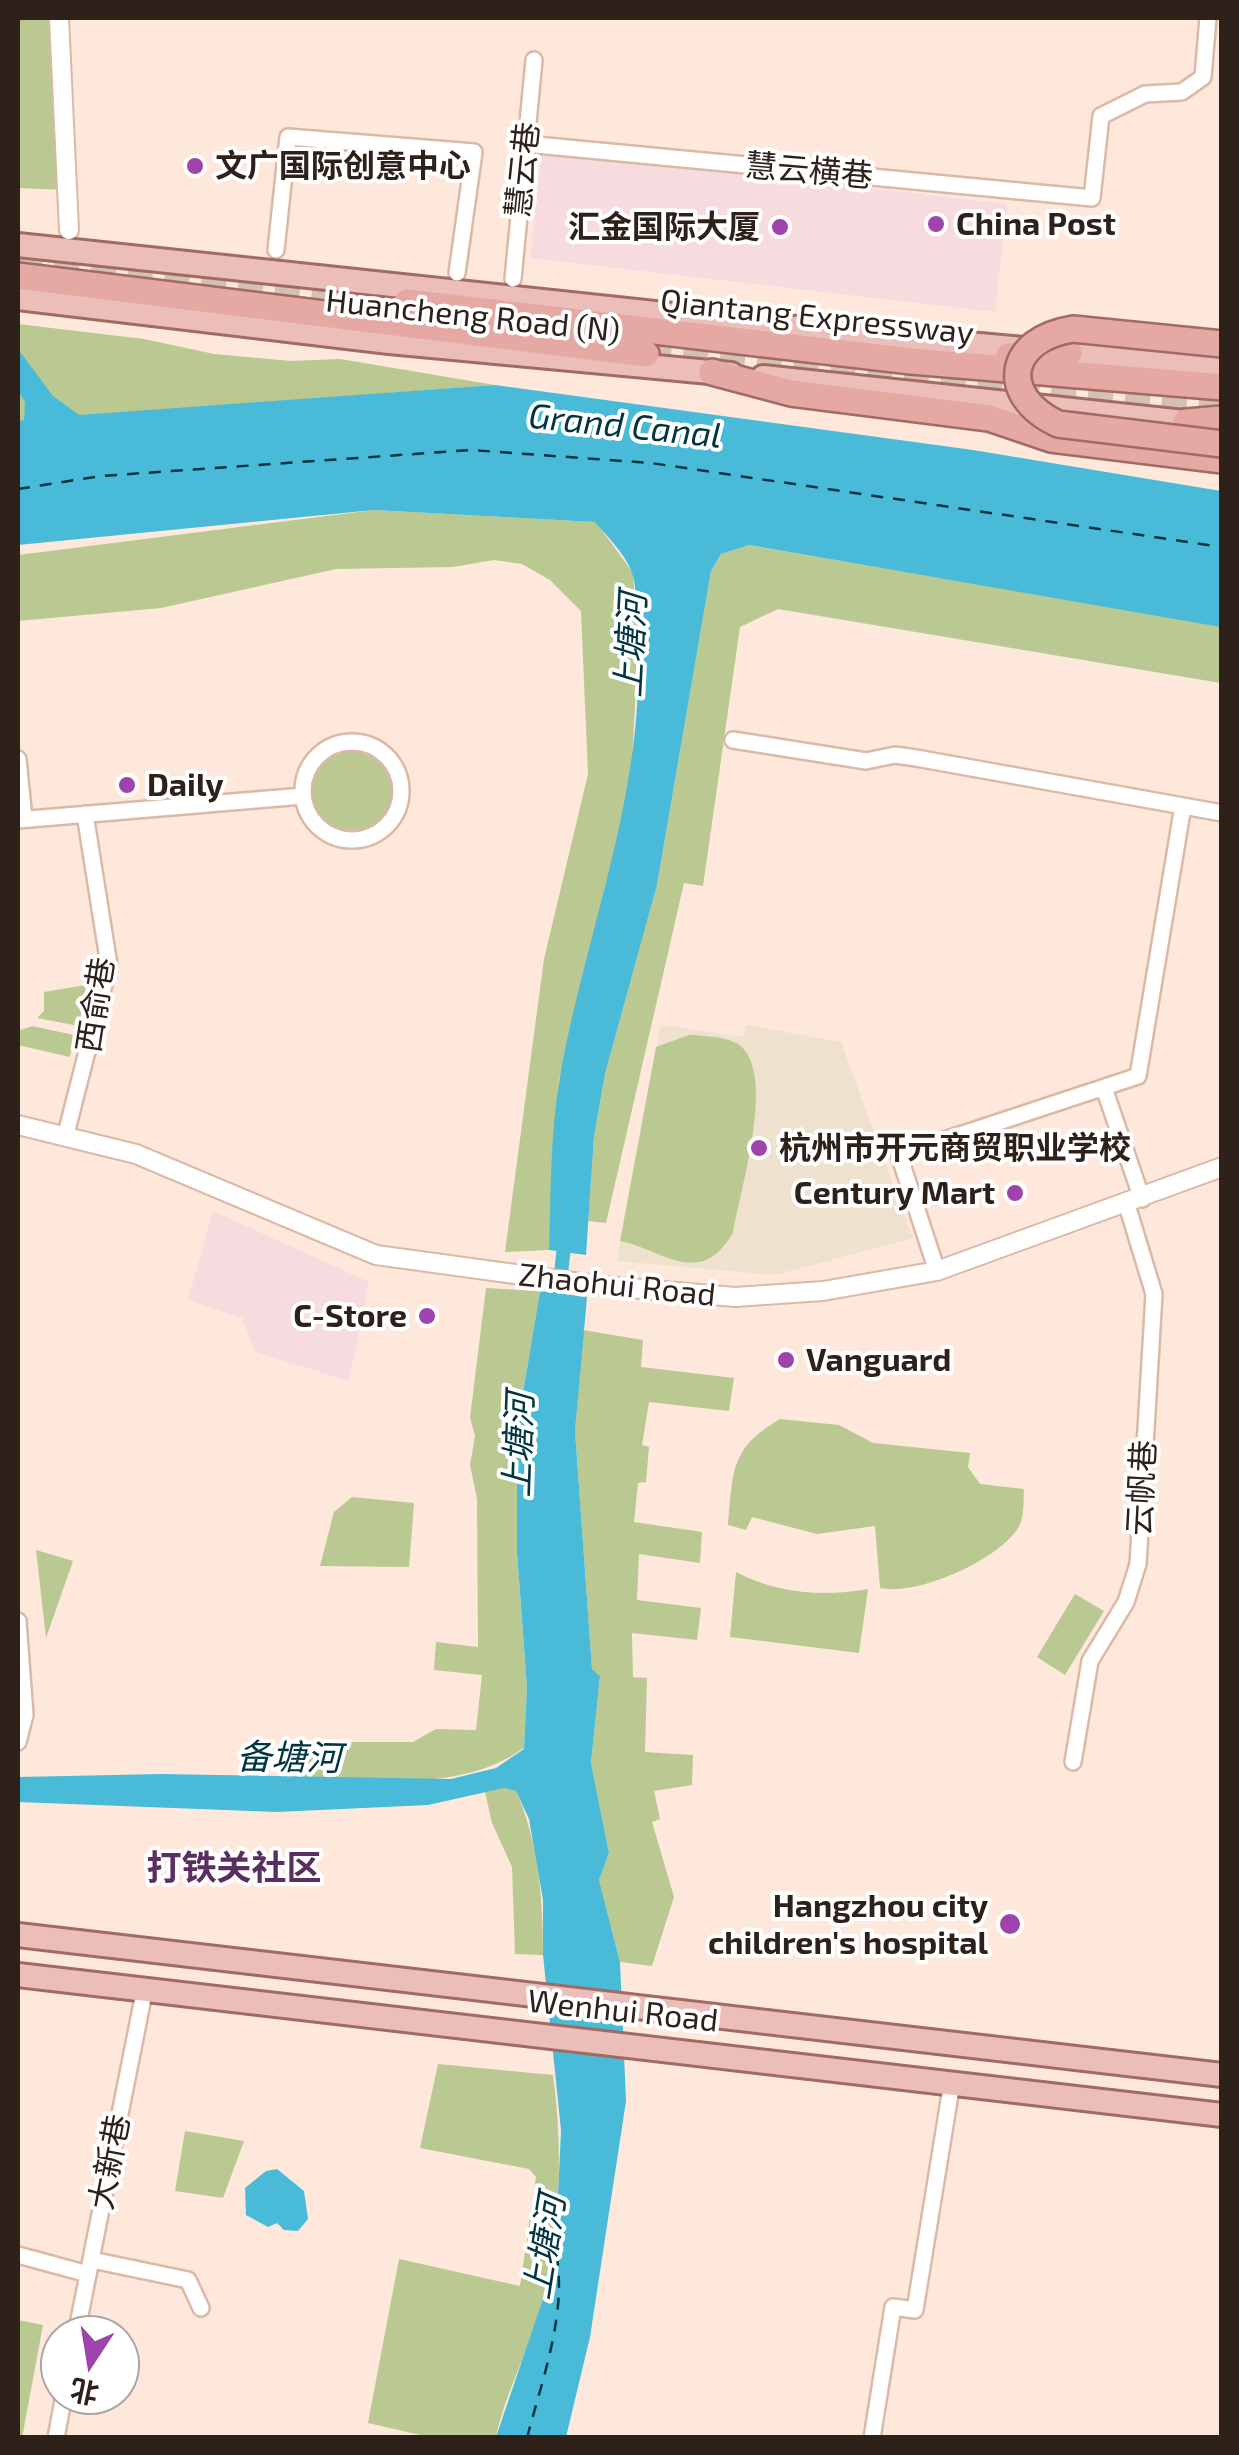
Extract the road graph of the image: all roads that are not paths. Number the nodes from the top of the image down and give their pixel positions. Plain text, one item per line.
1 (59, 18) edge
2 (1208, 18) edge
3 (534, 60) dead end
4 (526, 144) junction
5 (70, 230) dead end
6 (18, 245) edge
7 (276, 250) dead end
8 (458, 272) dead end
9 (18, 276) edge
10 (512, 280) dead end
11 (122, 289) junction
12 (18, 298) edge
13 (407, 302) tunnel mouth
14 (389, 342) junction
15 (1222, 344) edge
16 (810, 350) junction
17 (1069, 352) junction
18 (646, 354) tunnel mouth
19 (1222, 367) edge
20 (712, 372) junction
21 (1222, 387) edge
22 (1186, 422) joint
23 (1222, 422) edge
24 (1222, 444) edge
25 (1222, 460) edge
26 (733, 740) dead end
27 (18, 759) edge
28 (303, 796) junction
29 (1182, 806) junction
30 (1222, 813) edge
31 (85, 814) junction
32 (21, 819) edge
33 (1104, 1088) junction
34 (18, 1125) edge
35 (66, 1134) junction
36 (1222, 1168) edge
37 (1135, 1202) junction
38 (938, 1271) junction
39 (18, 1621) edge
40 (18, 1742) edge
41 (1073, 1762) dead end
42 (18, 1935) edge
43 (18, 1974) edge
44 (144, 1988) junction
45 (1222, 2075) edge
46 (952, 2082) junction
47 (1222, 2116) edge
48 (18, 2255) edge
49 (90, 2267) junction
50 (202, 2308) dead end
51 (80, 2315) edge
52 (872, 2438) edge

1 - 5 street
2 - 4 street, 慧云横巷
3 - 4 street, 慧云巷
4 - 10 street, 慧云巷
6 - 17 main road, Huancheng Road (N)
7 - 8 street
9 - 11 highway, Qiantang Expressway
11 - 14 highway
11 - 18 highway, Qiantang Expressway
12 - 14 main road, Huancheng Road (N)
13 - 16 highway, Qiantang Expressway
14 - 20 main road, Huancheng Road (N)
15 - 24 highway, bridge
16 - 17 highway
16 - 21 highway, Qiantang Expressway
17 - 19 main road, Huancheng Road (N)
20 - 22 main road, Huancheng Road (N)
20 - 25 highway
22 - 23 highway
26 - 29 street
27 - 32 street
28 - 28 street
28 - 31 street
29 - 30 street
29 - 33 street
31 - 32 street
31 - 35 street, 西俞巷
33 - 37 street, 云帆巷
33 - 38 street
34 - 35 street, Zhaohui Road
35 - 38 street, Zhaohui Road
36 - 37 street, Zhaohui Road
37 - 38 street, Zhaohui Road
37 - 41 street, 云帆巷
39 - 40 street
42 - 45 main road, Wenhui Road
43 - 44 main road, Wenhui Road
44 - 46 main road, Wenhui Road
44 - 49 street, 大新巷
46 - 47 main road, Wenhui Road
46 - 52 street
48 - 49 street
49 - 50 street
49 - 51 street, 大新巷

